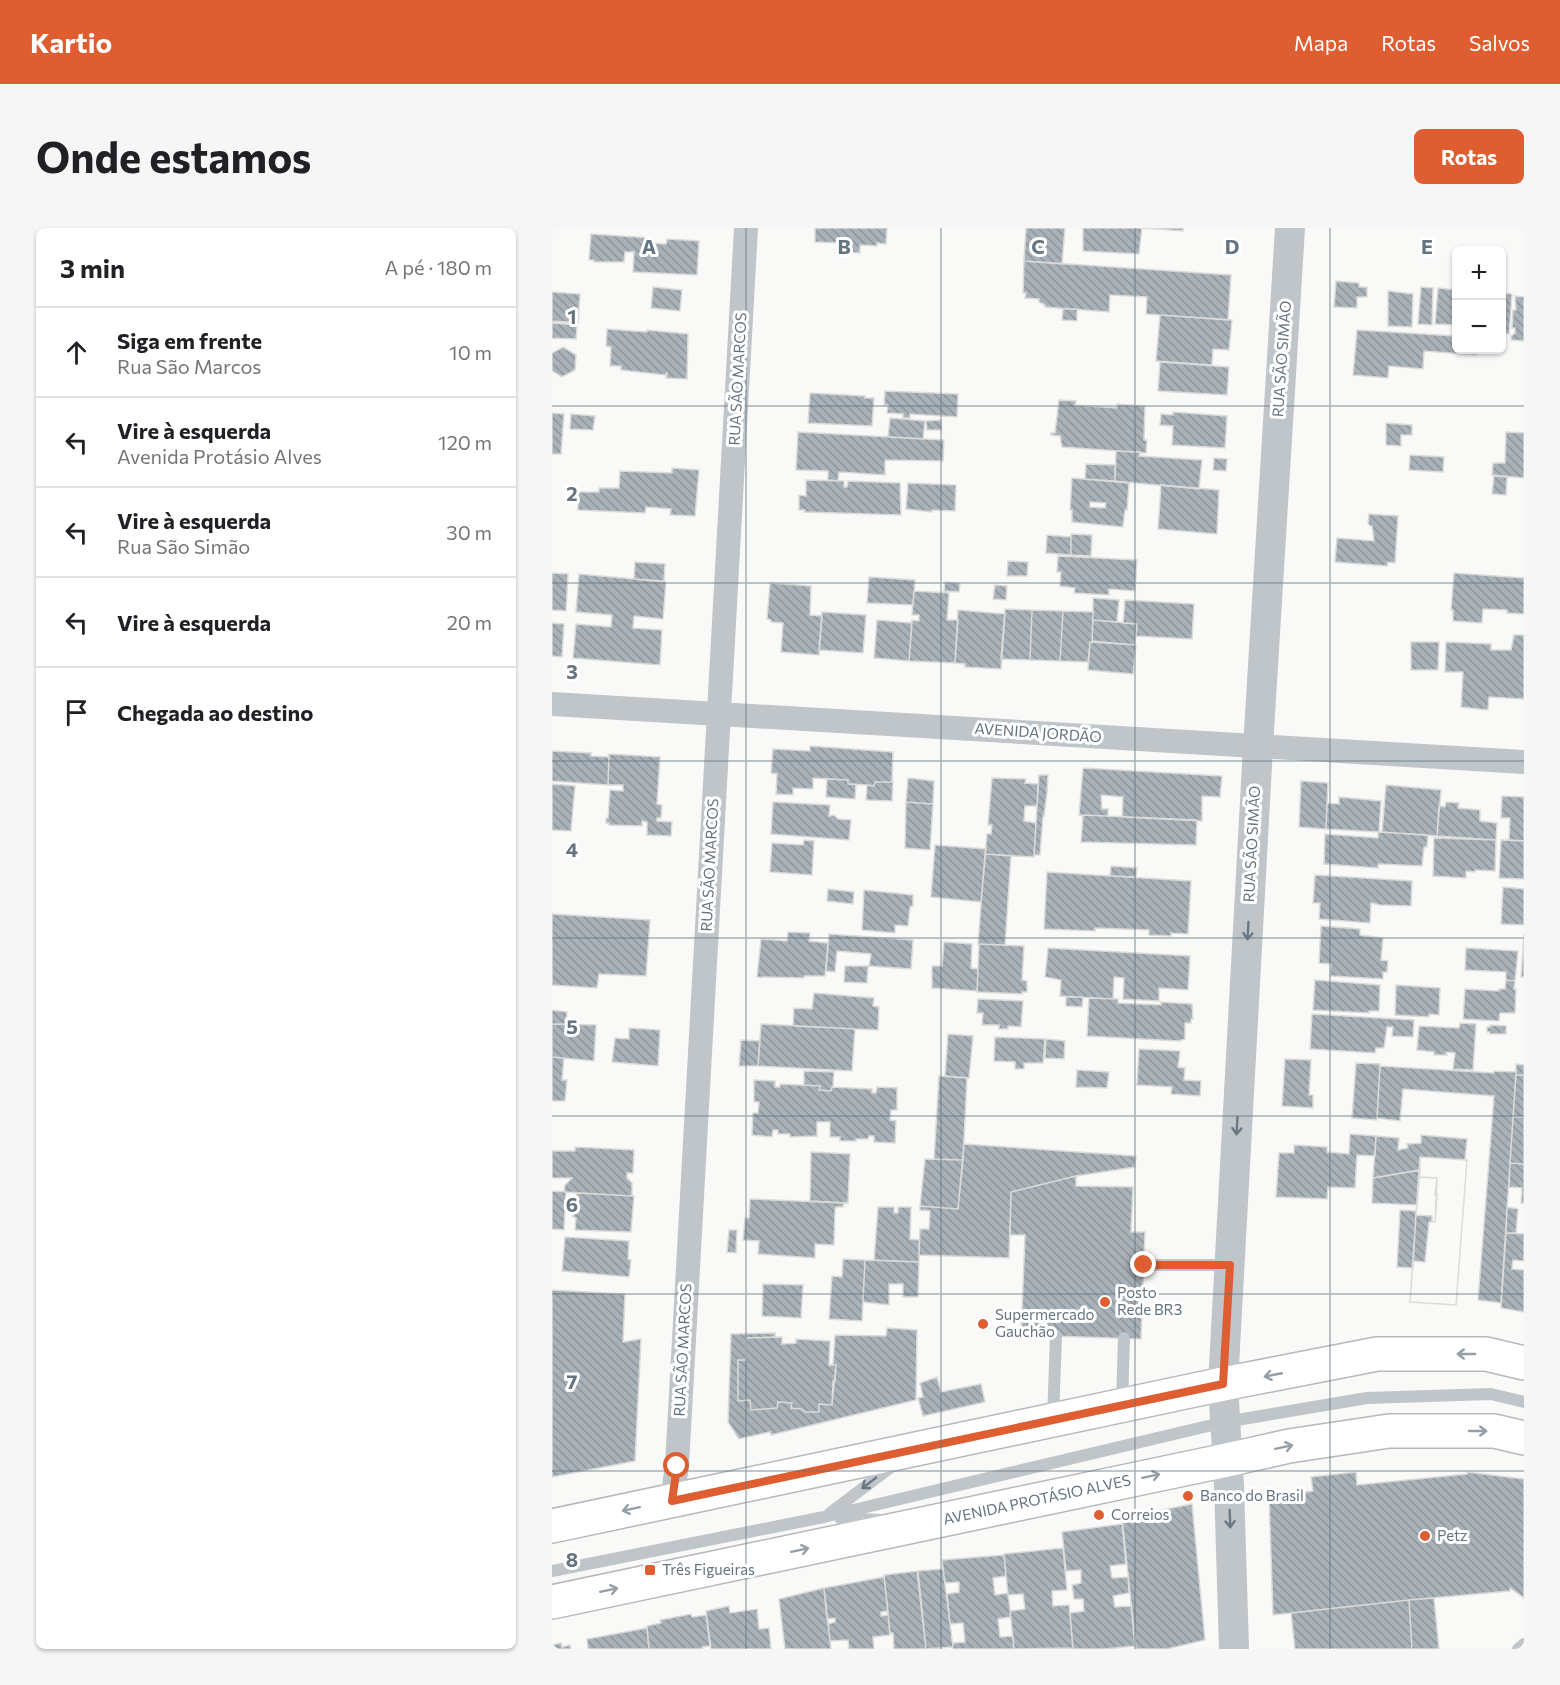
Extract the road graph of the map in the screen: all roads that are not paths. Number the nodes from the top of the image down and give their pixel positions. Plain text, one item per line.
1 (746, 228) edge
2 (1290, 228) edge
3 (552, 704) edge
4 (719, 714) junction
5 (1258, 747) junction
6 (1524, 762) edge
7 (1144, 1265) dead end
8 (1230, 1265) junction
9 (1056, 1336) dead end
10 (1124, 1338) dead end
11 (1524, 1363) edge
12 (1223, 1384) junction
13 (1524, 1402) edge
14 (1122, 1406) junction
15 (1053, 1421) junction
16 (1225, 1422) junction
17 (1524, 1438) edge
18 (915, 1450) junction
19 (1227, 1460) junction
20 (672, 1501) junction
21 (824, 1517) junction
22 (929, 1522) junction
23 (552, 1526) edge
24 (552, 1571) edge
25 (552, 1602) edge
26 (1524, 1644) edge
27 (1234, 1649) edge
28 (1518, 1649) edge

1 - 4 street, RUA SÃO MARCOS
2 - 5 street, RUA SÃO SIMÃO
3 - 4 street, AVENIDA JORDÃO
4 - 5 street, AVENIDA JORDÃO
4 - 20 street, RUA SÃO MARCOS
5 - 6 street, AVENIDA JORDÃO
5 -> 8 street, RUA SÃO SIMÃO
7 - 8 lane
8 - 12 street, RUA SÃO SIMÃO
9 - 15 lane
10 - 14 lane
11 -> 12 main road
12 - 14 main road
12 - 16 street, RUA SÃO SIMÃO
13 - 16 lane
14 - 15 main road
15 - 18 main road
16 - 19 street, RUA SÃO SIMÃO
16 - 21 lane
19 -> 17 main road, AVENIDA PROTÁSIO ALVES
18 - 20 main road
18 -> 21 lane
22 -> 19 main road, AVENIDA PROTÁSIO ALVES
19 -> 27 street, RUA SÃO SIMÃO
20 -> 23 main road
21 - 22 lane
21 - 24 lane
25 -> 22 main road, AVENIDA PROTÁSIO ALVES
26 - 28 lane

